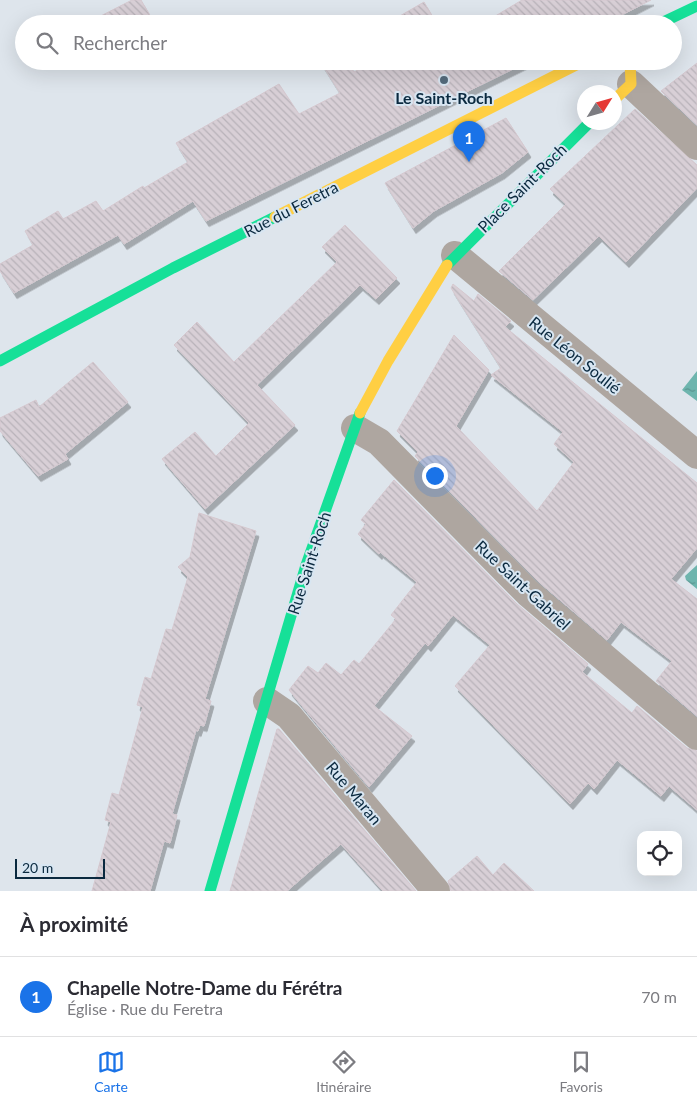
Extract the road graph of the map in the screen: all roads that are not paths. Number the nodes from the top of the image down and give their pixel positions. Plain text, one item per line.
1 (697, 6) edge
2 (678, 15) edge
3 (566, 70) edge
4 (625, 82) edge
5 (582, 130) edge
6 (697, 146) edge
7 (455, 255) junction
8 (0, 361) edge
9 (355, 428) junction
10 (697, 455) edge
11 (267, 701) junction
12 (697, 736) edge
13 (210, 891) edge
14 (436, 891) edge

1 - 2 street
3 - 8 street, Rue du Feretra
4 - 6 street
5 - 7 street, Place Saint-Roch
7 - 9 street, Rue Saint-Roch
7 - 10 street, Rue Léon Soulié
9 - 11 street, Rue Saint-Roch
9 - 12 street, Rue Saint-Gabriel
11 - 13 street, Rue Saint-Roch
11 - 14 street, Rue Maran

